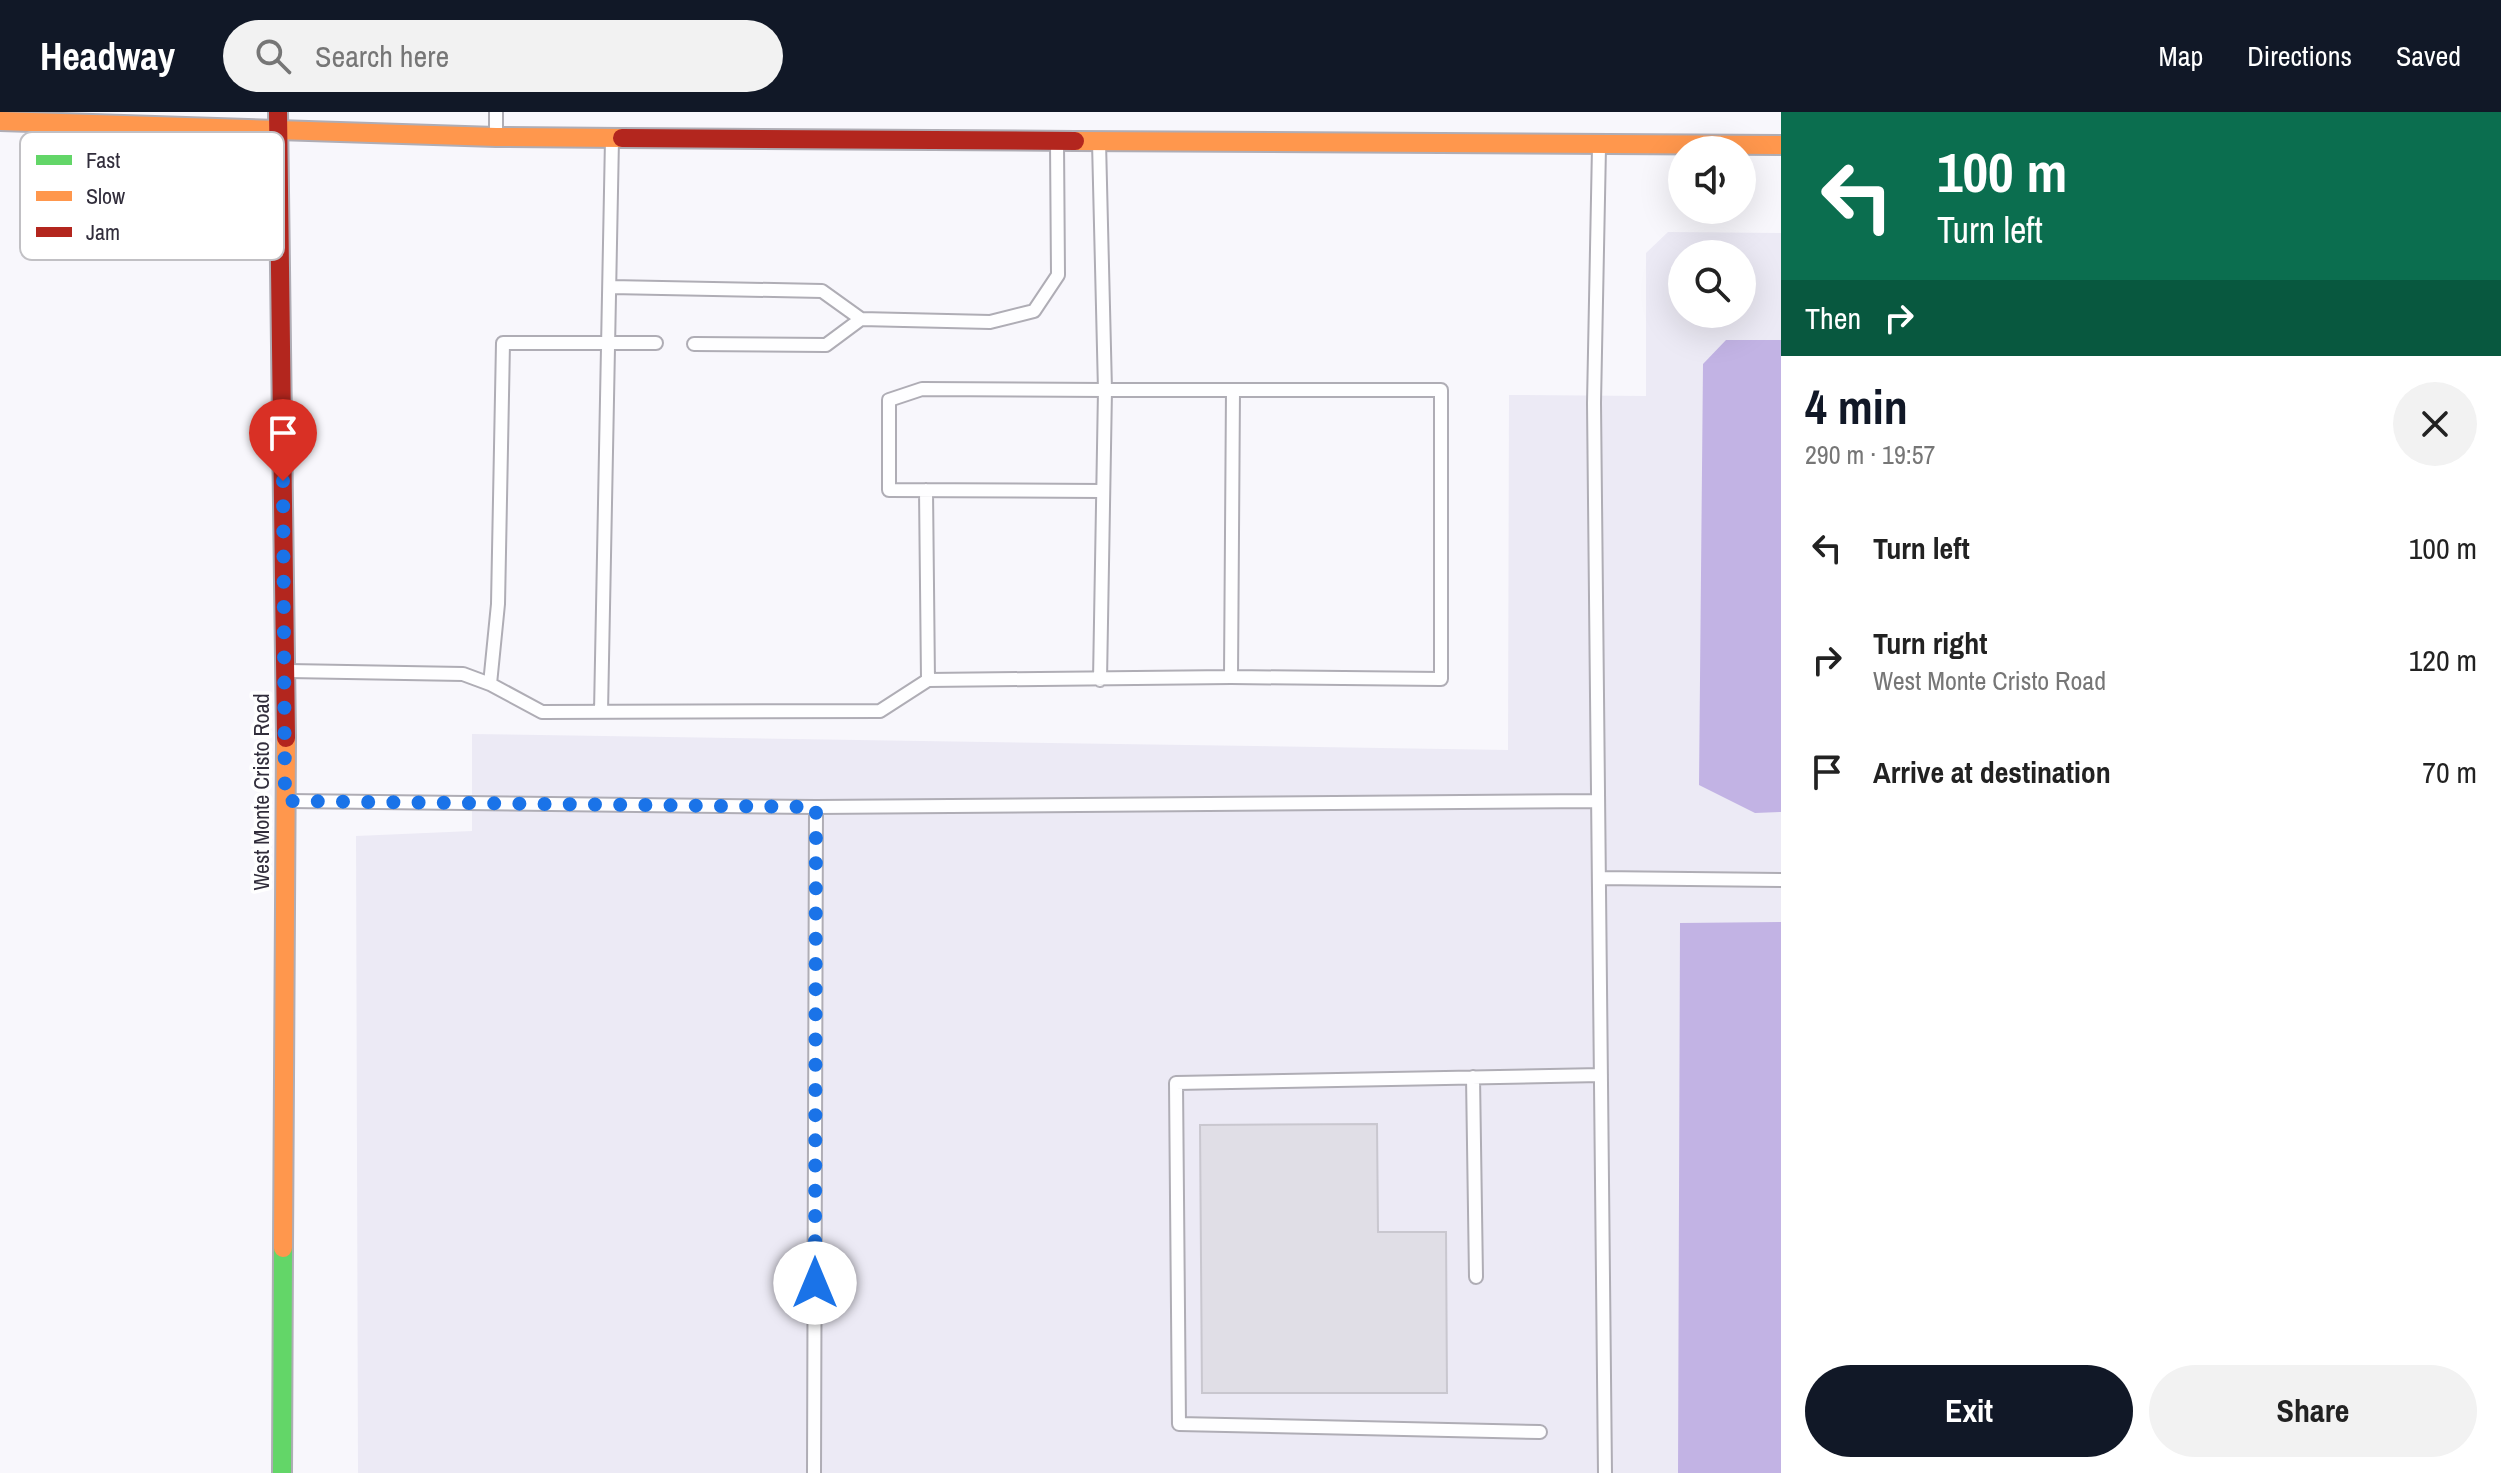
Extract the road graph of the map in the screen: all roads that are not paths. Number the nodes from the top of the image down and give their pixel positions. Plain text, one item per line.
1 (278, 112) edge
2 (496, 112) edge
3 (0, 121) edge
4 (278, 131) junction
5 (496, 137) junction
6 (612, 138) junction
7 (1057, 140) junction
8 (1099, 141) junction
9 (1599, 144) junction
10 (1781, 145) edge
11 (280, 260) edge
12 (611, 287) junction
13 (861, 319) junction
14 (610, 343) junction
15 (656, 343) dead end
16 (694, 344) dead end
17 (1105, 390) junction
18 (1233, 390) junction
19 (926, 490) junction
20 (1102, 491) junction
21 (286, 671) junction
22 (1231, 677) junction
23 (928, 680) junction
24 (1100, 680) junction
25 (490, 684) junction
26 (601, 712) junction
27 (285, 801) junction
28 (1598, 801) junction
29 (816, 807) junction
30 (1599, 878) junction
31 (1781, 880) edge
32 (1601, 1075) junction
33 (1473, 1077) junction
34 (1476, 1277) dead end
35 (1540, 1432) dead end
36 (282, 1473) edge
37 (814, 1473) edge
38 (1605, 1473) edge

1 - 4 street, West Monte Cristo Road
2 - 5 lane
3 - 4 street
4 - 5 street
5 - 6 street
6 - 7 street
6 - 12 lane
7 - 8 street
7 - 13 lane
8 - 9 street
8 - 17 lane
9 - 10 street
9 - 28 lane
11 - 21 street, West Monte Cristo Road
12 - 13 lane
12 - 14 lane
13 - 16 lane
14 - 15 lane
14 - 25 lane
14 - 26 lane
17 - 18 lane
17 - 19 lane
17 - 20 lane
18 - 22 lane
18 - 22 lane
19 - 20 lane
19 - 23 lane
20 - 24 lane
21 - 25 lane
21 - 27 street, West Monte Cristo Road
22 - 24 lane
23 - 24 lane
23 - 26 lane
25 - 26 lane
27 - 29 lane
27 - 36 street, West Monte Cristo Road
28 - 29 lane
28 - 30 lane
29 - 37 lane
30 - 31 lane
30 - 32 lane
32 - 33 lane
32 - 38 lane
33 - 34 lane
33 - 35 lane

